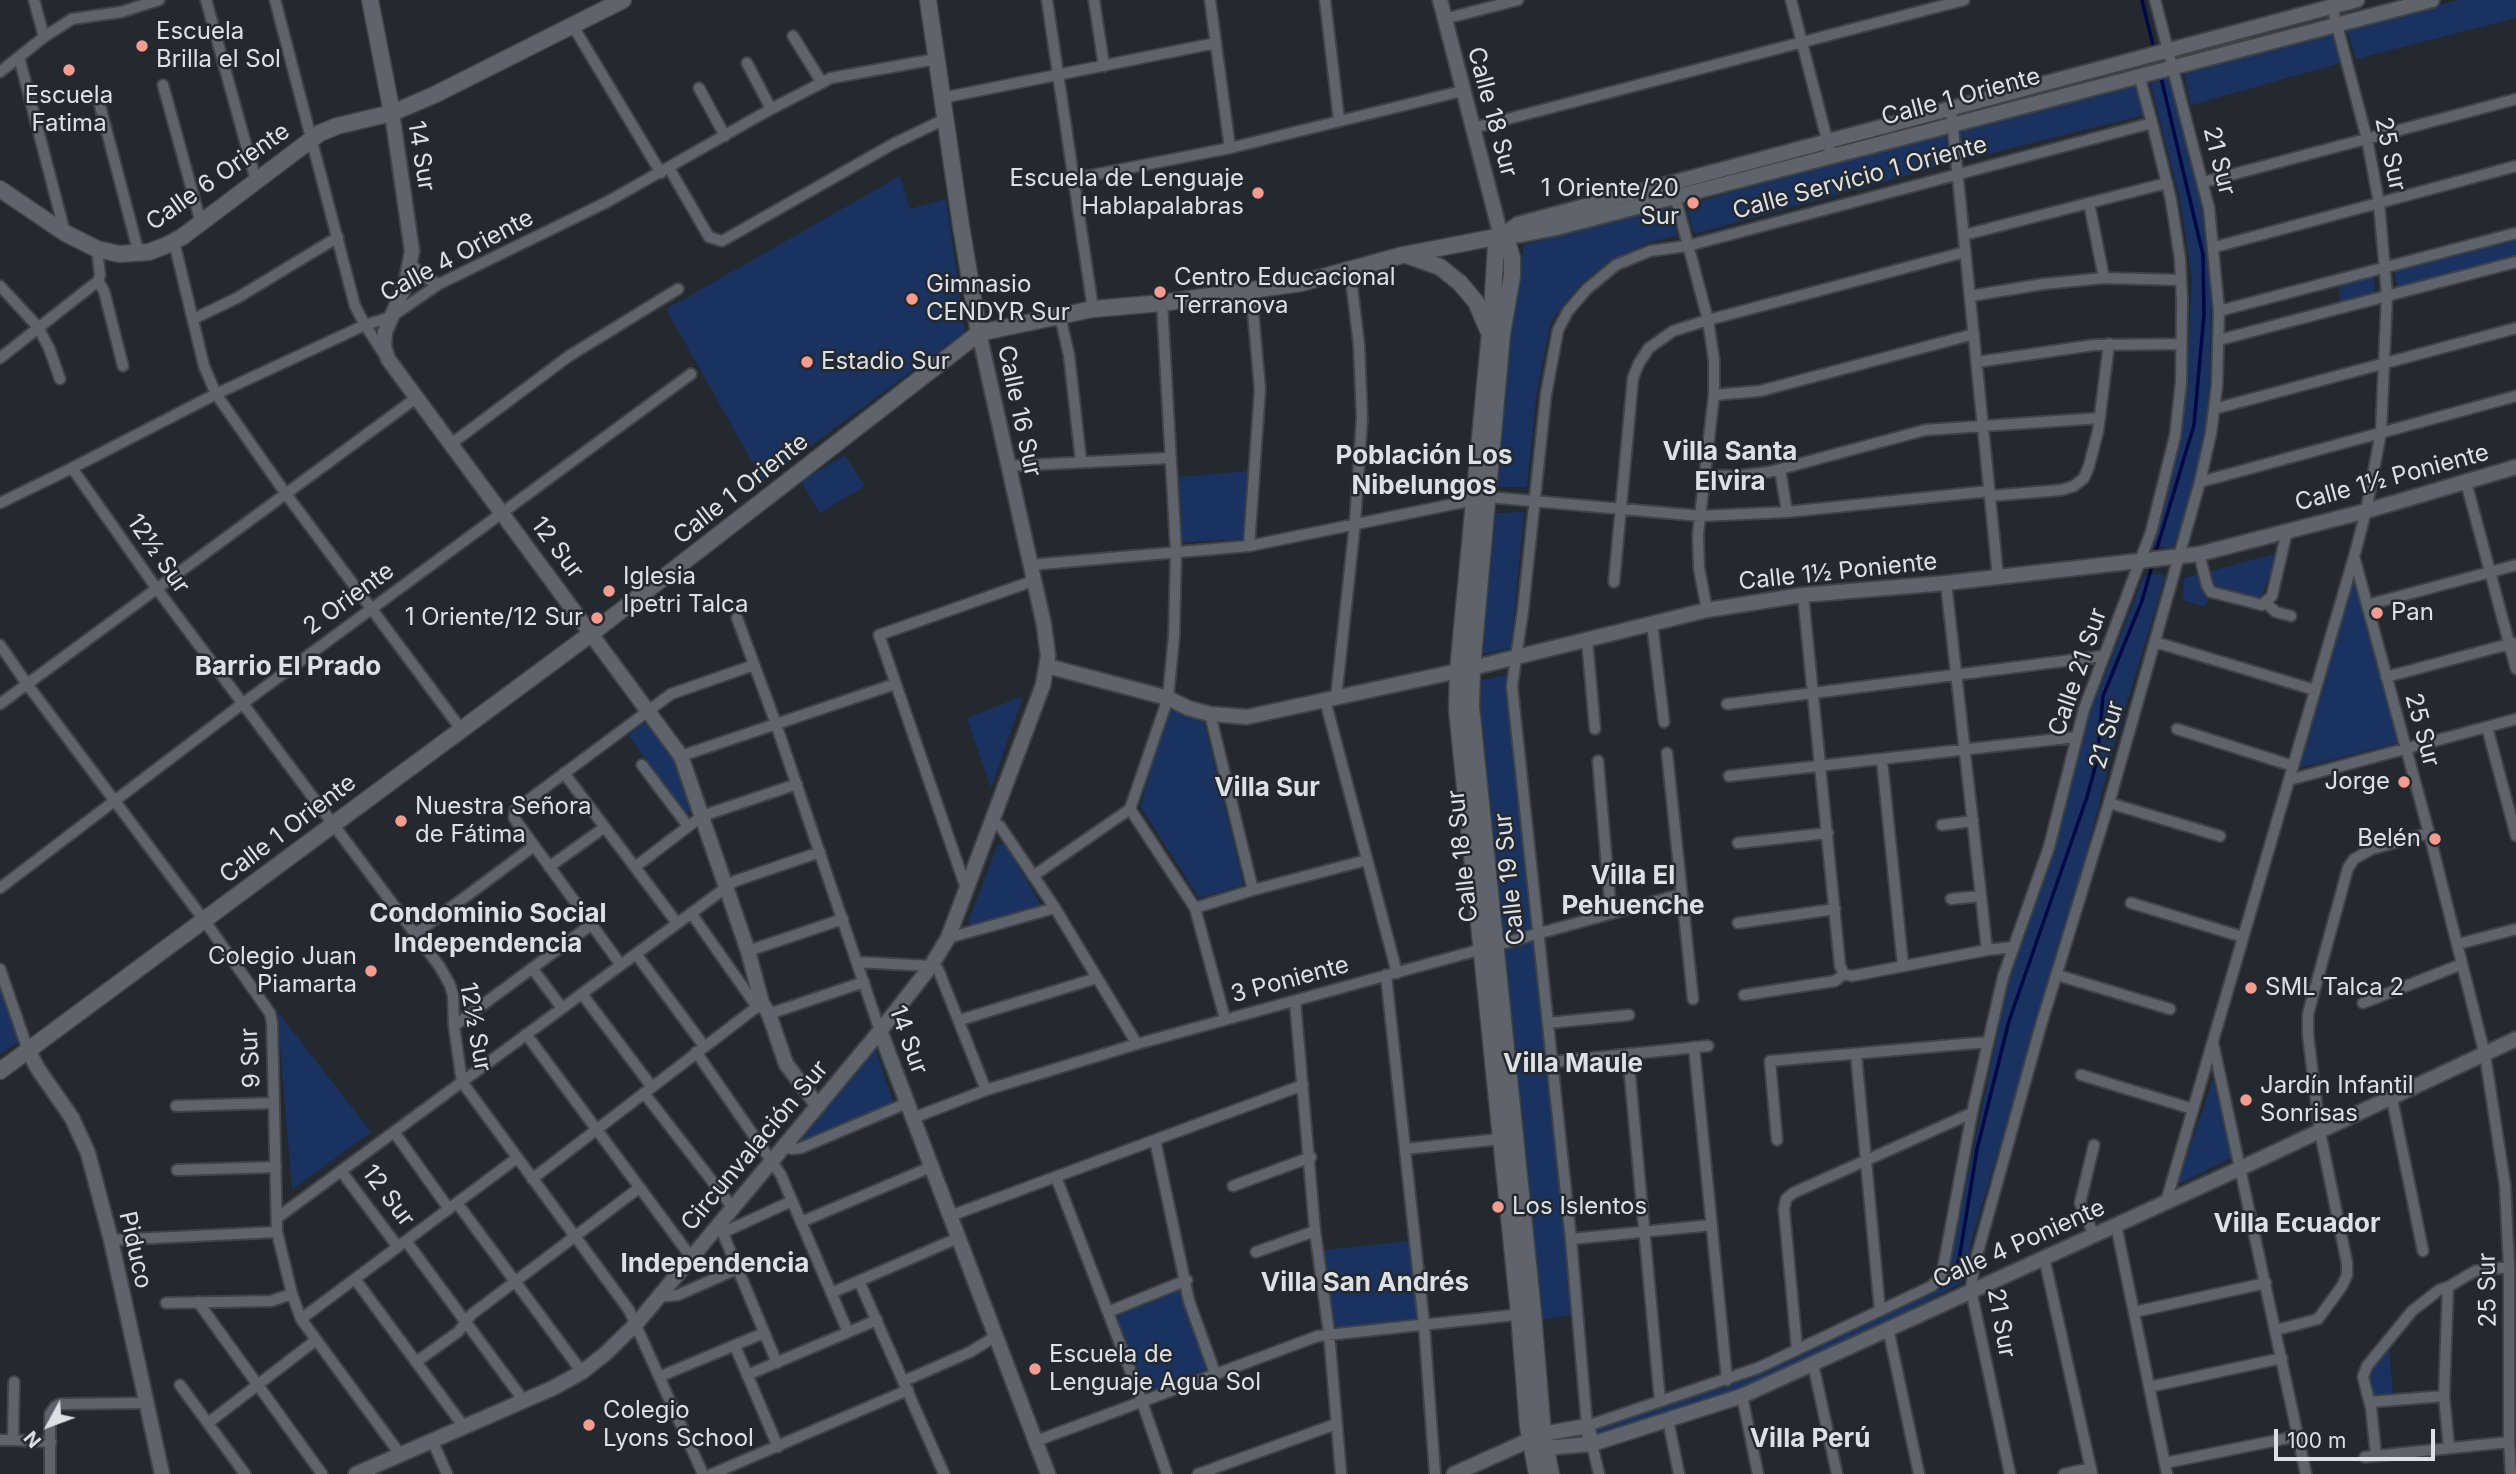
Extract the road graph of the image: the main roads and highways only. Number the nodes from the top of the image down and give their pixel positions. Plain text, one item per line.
1 (370, 0) edge
2 (623, 0) edge
3 (928, 0) edge
4 (392, 113) junction
5 (0, 189) edge
6 (1501, 236) junction
7 (1403, 255) junction
8 (979, 333) junction
9 (1489, 337) junction
10 (1480, 500) junction
11 (1488, 948) junction
12 (0, 1070) edge
13 (1526, 1314) junction
14 (1539, 1441) junction
15 (1538, 1474) edge
16 (1550, 1474) edge

1 - 4 main road, 14 Sur
2 - 4 main road, Calle 6 Oriente
3 - 8 main road, Calle 16 Sur
4 - 5 main road, Calle 6 Oriente
6 - 7 main road, Calle 1 Oriente
6 - 9 main road, Calle 18 Sur
6 - 10 main road, Calle 18 Sur
7 - 8 main road, Calle 1 Oriente
7 - 9 main road
8 - 12 main road, Calle 1 Oriente
9 - 10 main road, Calle 18 Sur
10 - 11 main road, Calle 18 Sur
11 - 13 main road, Calle 18 Sur
11 - 13 main road, Calle 18 Sur
13 - 14 main road, Calle 18 Sur
14 - 15 main road, Calle 18 Sur
14 - 16 main road, Calle 18 Sur

